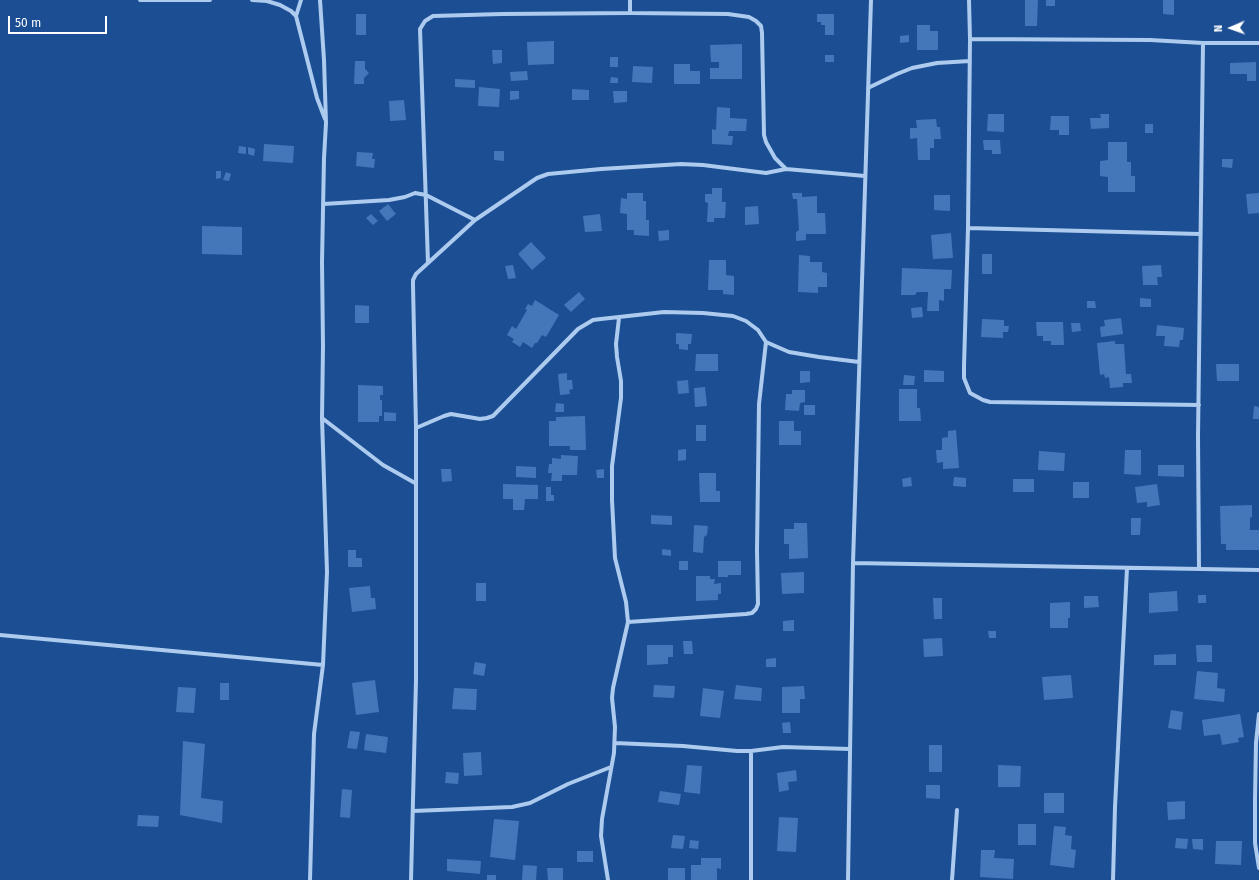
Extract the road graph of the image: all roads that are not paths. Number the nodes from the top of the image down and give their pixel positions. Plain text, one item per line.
1 (140, 0) edge
2 (210, 0) edge
3 (252, 0) edge
4 (300, 0) edge
5 (320, 0) edge
6 (630, 0) edge
7 (871, 0) edge
8 (968, 0) edge
9 (630, 13) junction
10 (296, 16) junction
11 (970, 39) junction
12 (1203, 43) junction
13 (1259, 43) edge
14 (970, 61) junction
15 (868, 88) junction
16 (326, 123) junction
17 (786, 169) junction
18 (865, 176) junction
19 (426, 195) junction
20 (323, 204) junction
21 (475, 220) junction
22 (968, 228) junction
23 (1200, 234) junction
24 (428, 263) junction
25 (619, 318) junction
26 (766, 342) junction
27 (859, 362) junction
28 (1199, 405) junction
29 (322, 418) junction
30 (416, 428) junction
31 (415, 483) junction
32 (853, 563) junction
33 (1127, 568) junction
34 (1199, 569) junction
35 (1259, 570) edge
36 (628, 622) junction
37 (0, 635) edge
38 (322, 665) junction
39 (1259, 714) edge
40 (615, 743) junction
41 (850, 749) junction
42 (751, 751) junction
43 (611, 767) junction
44 (957, 810) dead end
45 (414, 811) junction
46 (1259, 868) edge
47 (310, 880) edge
48 (411, 880) edge
49 (608, 880) edge
50 (752, 880) edge
51 (848, 880) edge
52 (952, 880) edge
53 (1113, 880) edge

1 - 2 street
3 - 10 street
4 - 10 street
5 - 16 street
6 - 9 street
7 - 15 street
8 - 11 street
9 - 17 street
9 - 19 street
10 - 16 street
11 - 12 street
11 - 14 street
12 - 13 street
12 - 23 street
14 - 15 street
14 - 22 street
15 - 18 street
16 - 20 street
17 - 18 street
17 - 21 street
18 - 27 street
19 - 20 street
19 - 21 street
19 - 24 street
20 - 29 street
21 - 24 street
22 - 23 street
22 - 28 street
23 - 28 street
24 - 30 street
25 - 26 street
25 - 30 street
25 - 36 street
26 - 27 street
26 - 36 street
27 - 32 street
28 - 34 street
29 - 31 street
29 - 38 street
30 - 31 street
31 - 45 street
32 - 33 street
32 - 41 street
33 - 34 street
33 - 53 street
34 - 35 street
36 - 40 street
37 - 38 street
38 - 47 street
39 - 46 street
40 - 42 street
40 - 43 street
41 - 42 street
41 - 51 street
42 - 50 street
43 - 45 street
43 - 49 street
44 - 52 street
45 - 48 street

